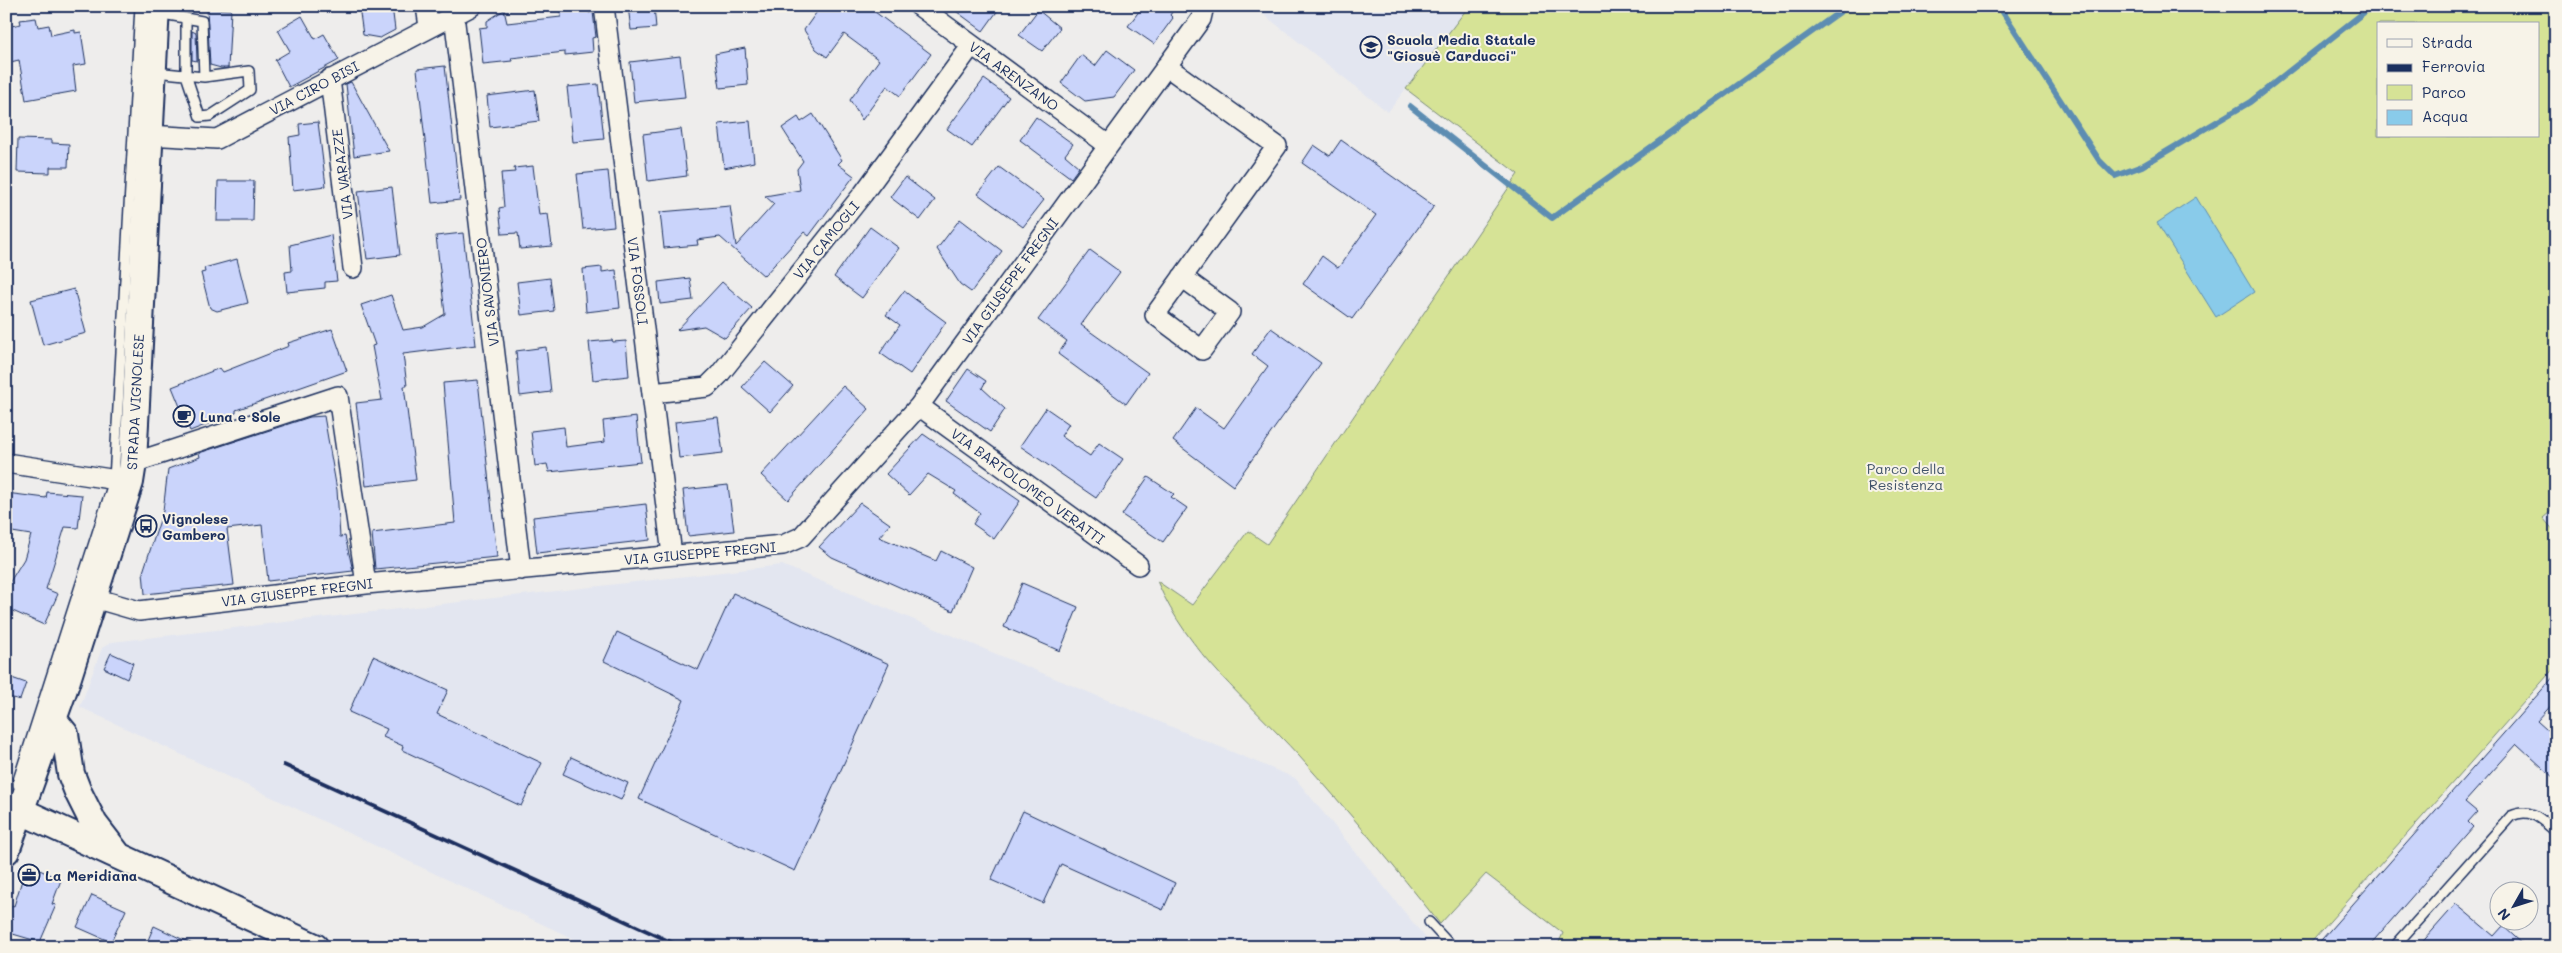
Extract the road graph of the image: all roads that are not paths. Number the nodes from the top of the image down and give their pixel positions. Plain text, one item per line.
1 (426, 6) edge
2 (472, 6) edge
3 (604, 6) edge
4 (919, 6) edge
5 (150, 8) edge
6 (1204, 8) edge
7 (454, 15) junction
8 (186, 18) junction
9 (429, 27) junction
10 (972, 45) junction
11 (1166, 66) junction
12 (152, 72) junction
13 (186, 75) junction
14 (204, 77) junction
15 (330, 79) junction
16 (148, 136) junction
17 (1108, 146) junction
18 (353, 268) dead end
19 (1182, 278) dead end
20 (652, 393) junction
21 (919, 406) junction
22 (6, 463) edge
23 (126, 475) junction
24 (672, 556) junction
25 (1138, 565) dead end
26 (521, 570) junction
27 (366, 584) junction
28 (94, 598) junction
29 (53, 719) junction
30 (13, 807) edge
31 (2556, 832) edge
32 (6, 851) edge
33 (119, 856) junction
34 (1429, 922) dead end
35 (315, 947) edge
36 (1452, 947) edge
37 (2394, 947) edge

1 - 9 street
2 - 7 street, VIA CIRO BISI
3 - 20 street, VIA FOSSOLI
4 - 10 street, VIA ARENZANO
5 - 8 lane
5 - 12 main road, STRADA VIGNOLESE
5 - 23 lane, STRADA VIGNOLESE
6 - 11 street, VIA GIUSEPPE FREGNI
7 - 9 street, VIA CIRO BISI
7 - 26 street, VIA SAVONIERO
8 - 13 lane
8 - 14 lane
9 - 15 street, VIA CIRO BISI
10 - 17 street, VIA ARENZANO
10 - 20 street, VIA CAMOGLI
11 - 17 street, VIA GIUSEPPE FREGNI
11 - 19 street
12 - 13 lane
12 - 16 main road, STRADA VIGNOLESE
13 - 14 lane
13 - 14 lane
15 - 16 street, VIA CIRO BISI
15 - 18 street, VIA VARAZZE
16 - 23 main road, STRADA VIGNOLESE
17 - 21 street, VIA GIUSEPPE FREGNI
20 - 24 street, VIA FOSSOLI
21 - 24 street, VIA GIUSEPPE FREGNI
21 - 25 street, VIA BARTOLOMEO VERATTI
22 - 23 street
23 - 27 street
23 - 28 main road, STRADA VIGNOLESE
23 - 30 lane, STRADA VIGNOLESE
24 - 26 street, VIA GIUSEPPE FREGNI
26 - 27 street, VIA GIUSEPPE FREGNI
27 - 28 street, VIA GIUSEPPE FREGNI
28 - 29 main road, STRADA VIGNOLESE
29 - 30 main road, STRADA VIGNOLESE
29 - 33 main road
30 - 32 main road, STRADA VIGNOLESE
30 - 33 main road
31 - 37 lane
33 - 35 main road
34 - 36 lane

